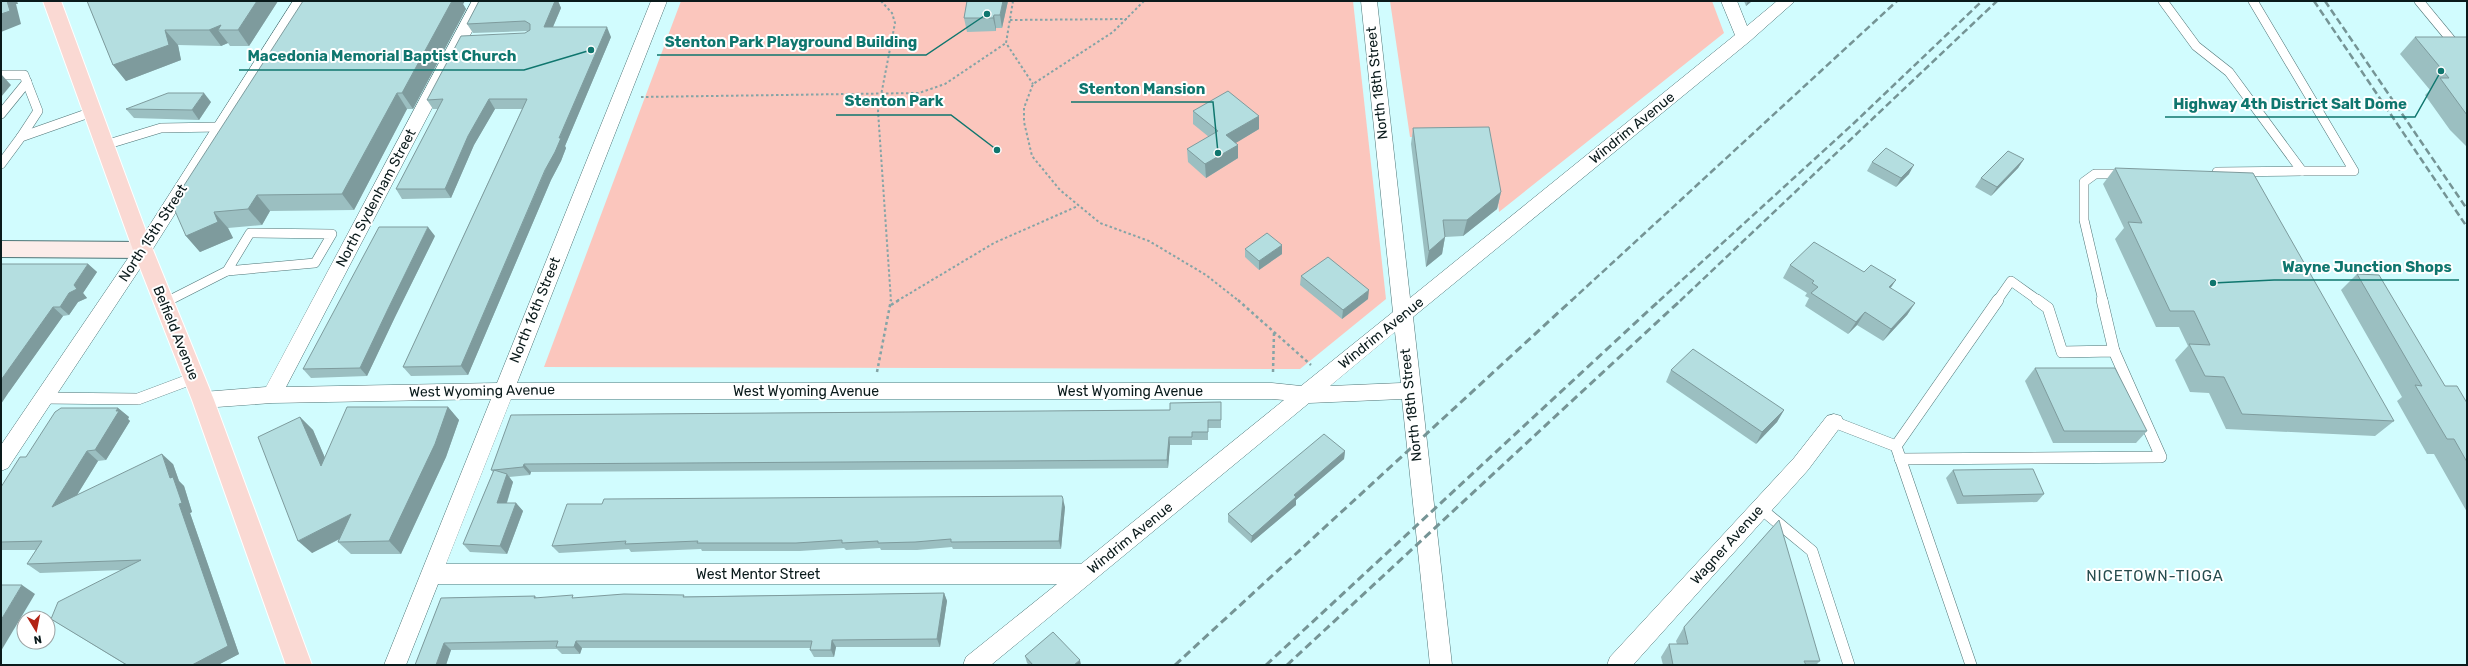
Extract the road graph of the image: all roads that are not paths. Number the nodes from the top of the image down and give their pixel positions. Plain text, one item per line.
1 (52, 1) edge
2 (301, 1) edge
3 (480, 1) edge
4 (659, 1) edge
5 (1369, 1) edge
6 (1729, 1) edge
7 (1787, 1) edge
8 (2163, 1) edge
9 (2253, 1) edge
10 (2419, 1) edge
11 (1744, 37) junction
12 (2460, 50) edge
13 (1, 76) edge
14 (27, 82) junction
15 (92, 112) junction
16 (1, 114) edge
17 (219, 127) junction
18 (21, 137) junction
19 (106, 145) junction
20 (1, 163) edge
21 (2302, 171) junction
22 (2208, 173) edge
23 (2133, 174) edge
24 (1, 248) edge
25 (143, 250) junction
26 (227, 271) junction
27 (164, 303) junction
28 (1402, 316) junction
29 (2114, 351) junction
30 (194, 378) junction
31 (502, 390) junction
32 (1410, 391) junction
33 (272, 395) junction
34 (1305, 395) junction
35 (43, 398) junction
36 (203, 400) junction
37 (1834, 422) joint
38 (1896, 446) junction
39 (1900, 459) junction
40 (1, 462) edge
41 (1760, 508) junction
42 (431, 574) junction
43 (1086, 574) junction
44 (980, 663) edge
45 (299, 665) edge
46 (395, 665) edge
47 (1441, 665) edge
48 (1618, 665) edge
49 (1849, 665) edge
50 (1971, 665) edge

1 - 15 main road, Belfield Avenue
2 - 17 street, North 15th Street
3 - 33 street, North Sydenham Street
4 - 31 street, North 16th Street
5 - 28 street, North 18th Street
6 - 11 street
7 - 11 street, Windrim Avenue
8 - 21 lane
9 - 21 lane
10 - 12 lane
11 - 28 street, Windrim Avenue
13 - 14 lane
14 - 16 lane
14 - 18 lane
15 - 18 lane
15 - 19 main road, Belfield Avenue
17 - 19 lane
17 - 25 street, North 15th Street
18 - 20 lane
19 - 25 main road, Belfield Avenue
21 - 22 lane
23 - 29 lane
24 - 25 street
25 - 27 main road, Belfield Avenue
25 - 35 street, North 15th Street
26 - 26 lane
26 - 27 lane
27 - 30 main road, Belfield Avenue
28 - 32 street, North 18th Street
28 - 34 street, Windrim Avenue
29 - 38 lane
29 - 39 lane
30 - 35 lane
30 - 36 main road, Belfield Avenue
31 - 33 street, West Wyoming Avenue
31 - 34 street, West Wyoming Avenue
31 - 42 street, North 16th Street
32 - 34 street, West Wyoming Avenue
32 - 47 street, North 18th Street
33 - 36 street, West Wyoming Avenue
34 - 43 street, Windrim Avenue
35 - 40 street, North 15th Street
36 - 45 main road, Belfield Avenue
37 - 38 lane
37 - 41 street, Wagner Avenue
38 - 39 lane
39 - 50 lane
41 - 48 street, Wagner Avenue
41 - 49 lane
42 - 43 street, West Mentor Street
42 - 46 street, North 16th Street
43 - 44 street, Windrim Avenue

